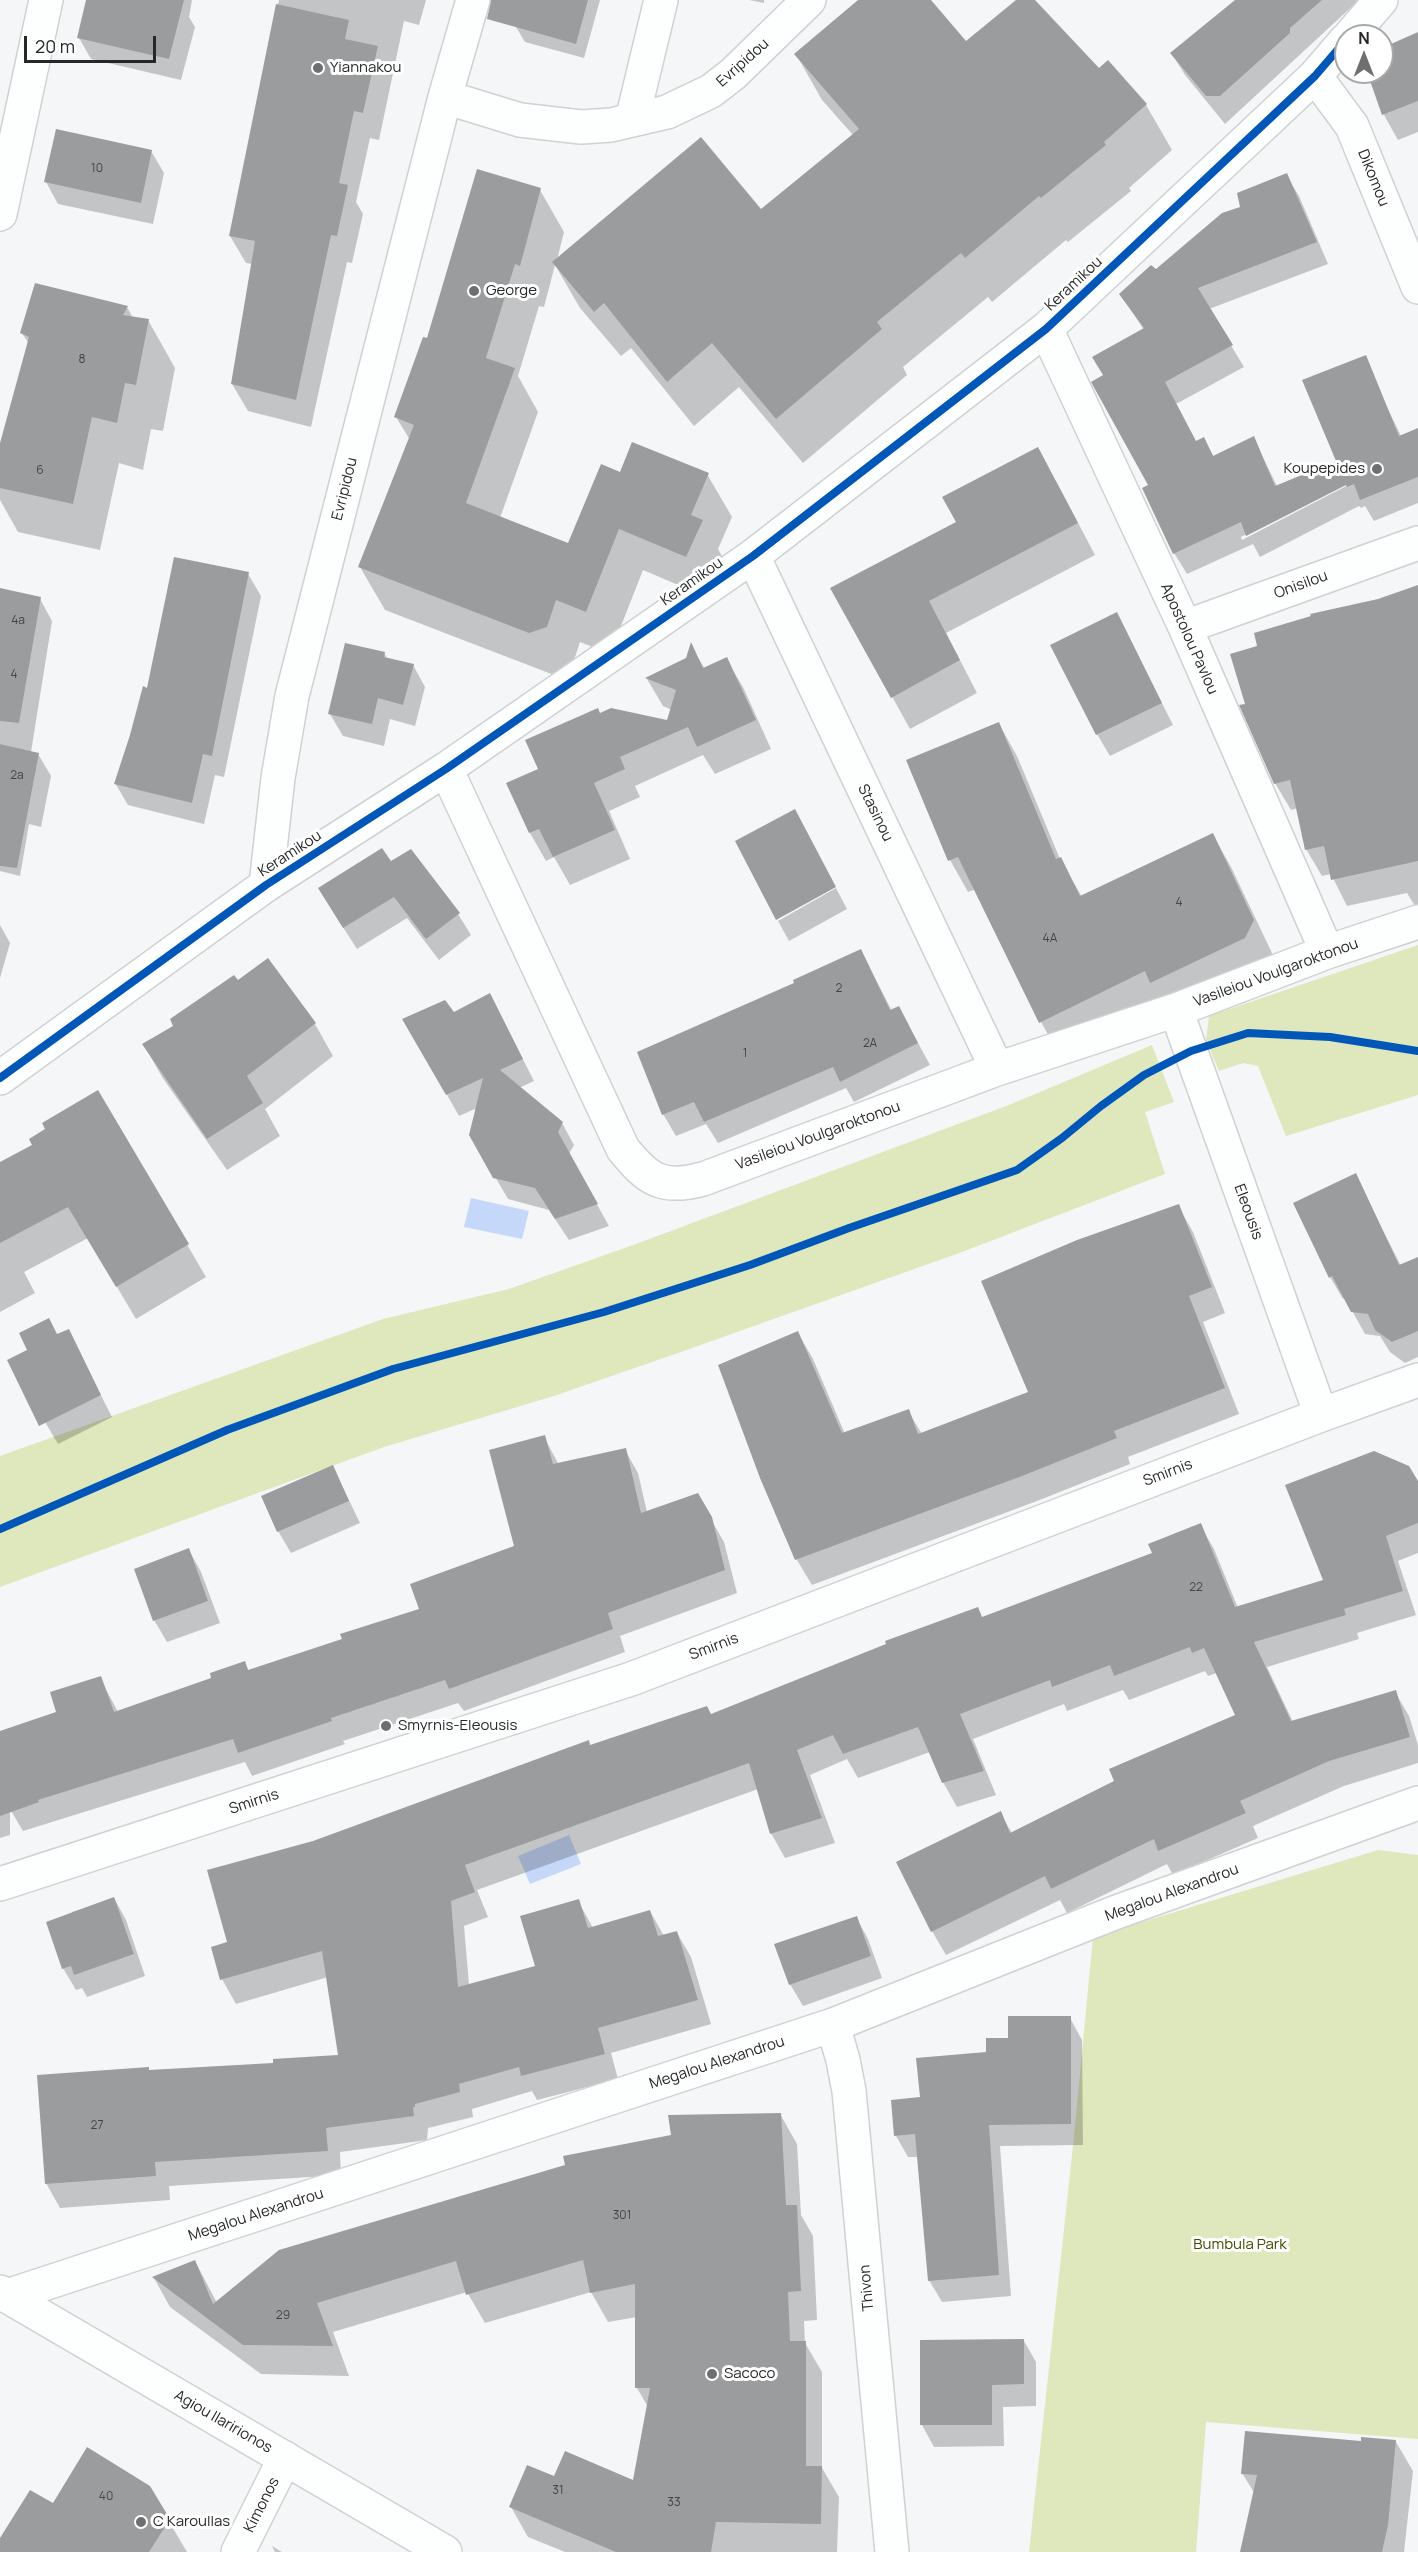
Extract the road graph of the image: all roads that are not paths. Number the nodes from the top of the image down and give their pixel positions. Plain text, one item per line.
1 (46, 0) edge
2 (473, 0) edge
3 (661, 0) edge
4 (809, 0) edge
5 (1381, 0) edge
6 (1360, 24) edge
7 (1334, 54) edge
8 (1315, 76) junction
9 (445, 97) junction
10 (632, 120) junction
11 (0, 214) edge
12 (1418, 287) edge
13 (1046, 328) junction
14 (1418, 543) edge
15 (753, 556) junction
16 (1185, 627) junction
17 (446, 769) junction
18 (266, 885) junction
19 (1418, 922) edge
20 (1327, 952) junction
21 (1176, 1010) junction
22 (998, 1069) junction
23 (0, 1078) edge
24 (1418, 1380) edge
25 (1321, 1414) junction
26 (1418, 1803) edge
27 (0, 1884) edge
28 (833, 2025) junction
29 (4, 2294) edge
30 (285, 2458) junction
31 (238, 2552) edge
32 (445, 2552) edge
33 (892, 2552) edge

1 - 11 street
2 - 9 street, Evripidou
3 - 10 street
4 - 10 street, Evripidou
5 - 6 street
7 - 8 street, Keramikou
8 - 12 street, Dikomou
8 - 13 street, Keramikou
9 - 10 street, Evripidou
9 - 18 street, Evripidou
13 - 15 street, Keramikou
13 - 16 street, Apostolou Pavlou
14 - 16 street, Onisilou
15 - 17 street, Keramikou
15 - 22 street, Stasinou
16 - 20 street, Apostolou Pavlou
17 - 18 street, Keramikou
17 - 22 street, Vasileiou Voulgaroktonou
18 - 23 street, Keramikou
19 - 20 street, Vasileiou Voulgaroktonou
20 - 21 street, Vasileiou Voulgaroktonou
21 - 22 street, Vasileiou Voulgaroktonou
21 - 25 street, Eleousis
24 - 25 street, Smirnis
25 - 27 street, Smirnis
26 - 28 street, Megalou Alexandrou
28 - 29 street, Megalou Alexandrou
28 - 33 street, Thivon
29 - 30 street, Agiou Ilaririonos
30 - 31 street, Kimonos
30 - 32 street, Agiou Ilaririonos

